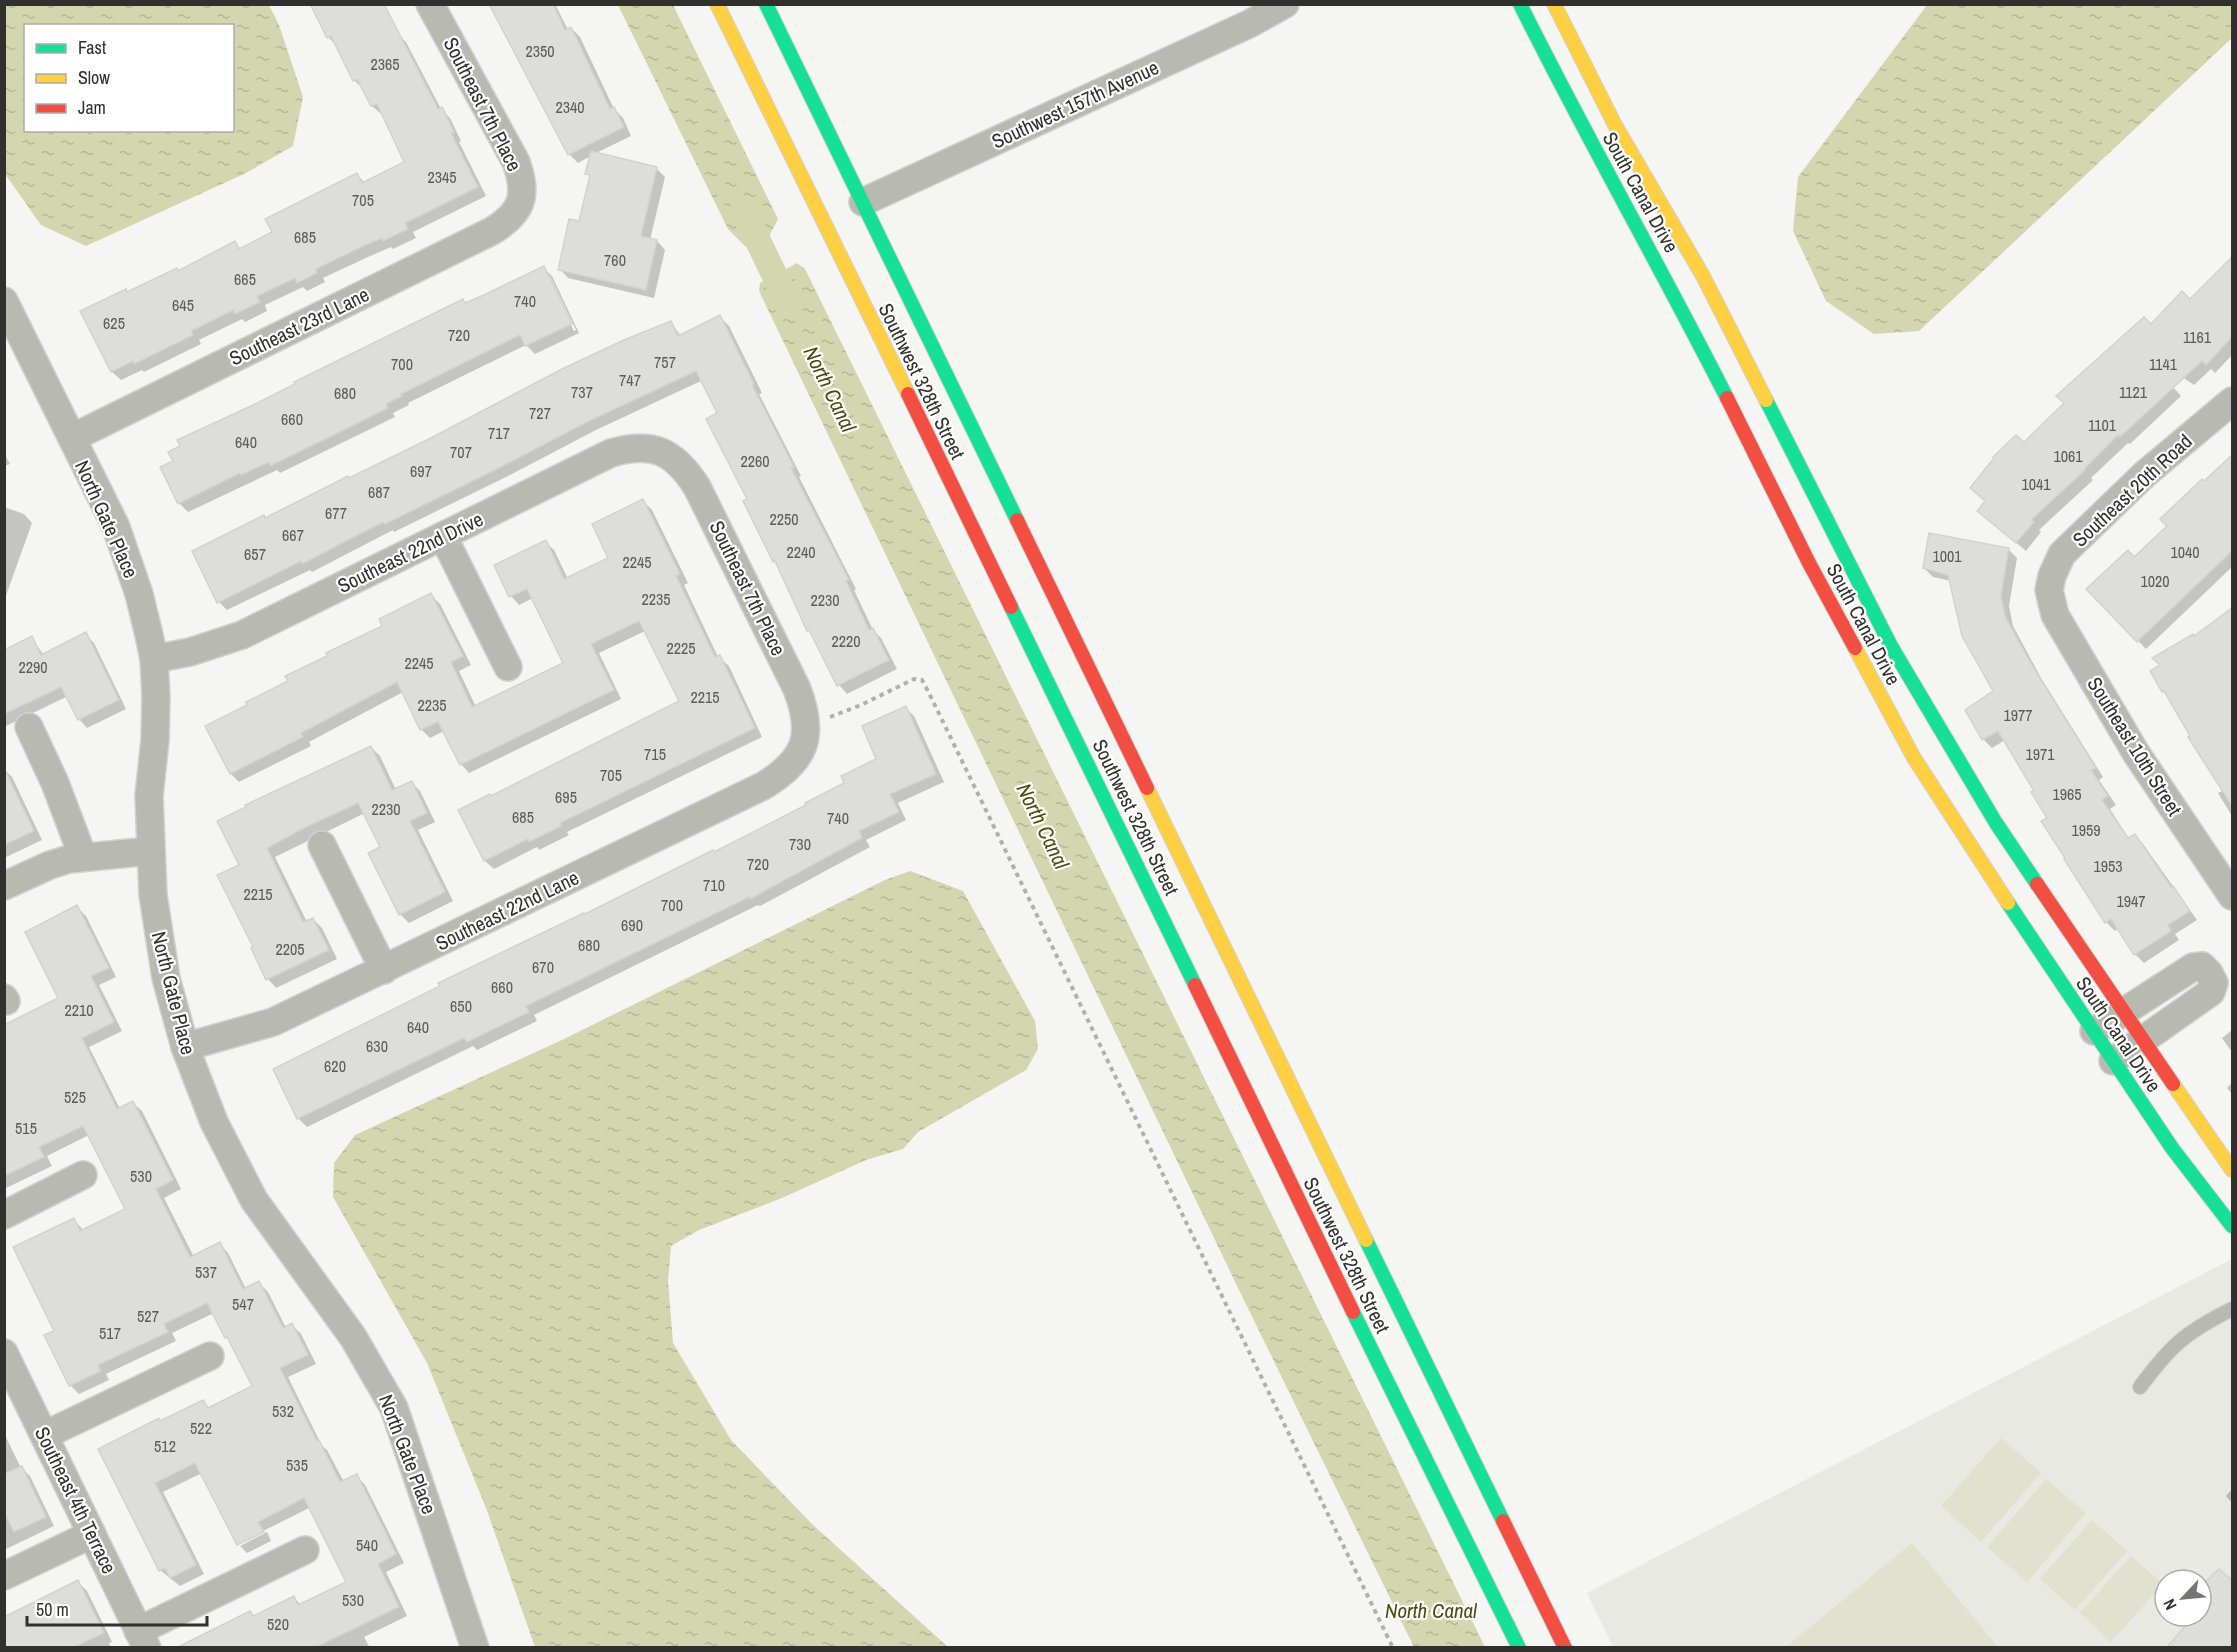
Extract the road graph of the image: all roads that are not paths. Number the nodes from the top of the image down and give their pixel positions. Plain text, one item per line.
1 (430, 4) edge
2 (717, 4) edge
3 (766, 4) edge
4 (1285, 4) edge
5 (1520, 4) edge
6 (1554, 4) edge
7 (863, 202) junction
8 (519, 206) joint
9 (4, 301) edge
10 (2232, 401) edge
11 (72, 438) junction
12 (664, 452) joint
13 (443, 536) junction
14 (2049, 590) joint
15 (154, 658) junction
16 (508, 667) dead end
17 (29, 727) dead end
18 (807, 730) joint
19 (322, 845) dead end
20 (150, 851) junction
21 (82, 857) junction
22 (4, 886) edge
23 (2232, 896) edge
24 (384, 970) junction
25 (2122, 1011) junction
26 (2094, 1031) junction
27 (2144, 1040) junction
28 (185, 1047) junction
29 (2114, 1061) junction
30 (2232, 1170) edge
31 (83, 1175) dead end
32 (4, 1215) edge
33 (2232, 1226) edge
34 (2232, 1309) edge
35 (4, 1353) edge
36 (210, 1356) dead end
37 (2140, 1387) dead end
38 (45, 1435) junction
39 (92, 1534) junction
40 (304, 1550) dead end
41 (4, 1576) edge
42 (142, 1639) edge
43 (475, 1647) edge
44 (1519, 1647) edge
45 (1565, 1647) edge

1 - 8 street, Southeast 7th Place
2 - 44 street, Southwest 328th Street
3 - 7 street, Southwest 328th Street
4 - 7 street, Southwest 157th Avenue
5 - 26 street, South Canal Drive
6 - 25 street, South Canal Drive
7 - 45 street, Southwest 328th Street
8 - 11 street, Southeast 23rd Lane
9 - 11 street, North Gate Place
10 - 14 street, Southeast 20th Road
11 - 15 street, North Gate Place
12 - 13 street, Southeast 22nd Drive
12 - 18 street, Southeast 7th Place
13 - 15 street, Southeast 22nd Drive
13 - 16 street
14 - 23 street, Southeast 10th Street
15 - 20 street, North Gate Place
17 - 21 street
18 - 24 street, Southeast 22nd Lane
19 - 24 street
20 - 21 street
20 - 28 street, North Gate Place
21 - 22 street
24 - 28 street, Southeast 22nd Lane
25 - 26 street
25 - 27 street, South Canal Drive
25 - 27 street
26 - 29 street, South Canal Drive
27 - 29 street
27 - 30 street, South Canal Drive
28 - 43 street, North Gate Place
29 - 33 street, South Canal Drive
31 - 32 street
34 - 37 lane
35 - 38 street, Southeast 4th Terrace
36 - 38 street
38 - 39 street, Southeast 4th Terrace
39 - 41 street
39 - 42 street, Southeast 4th Terrace
40 - 42 street

